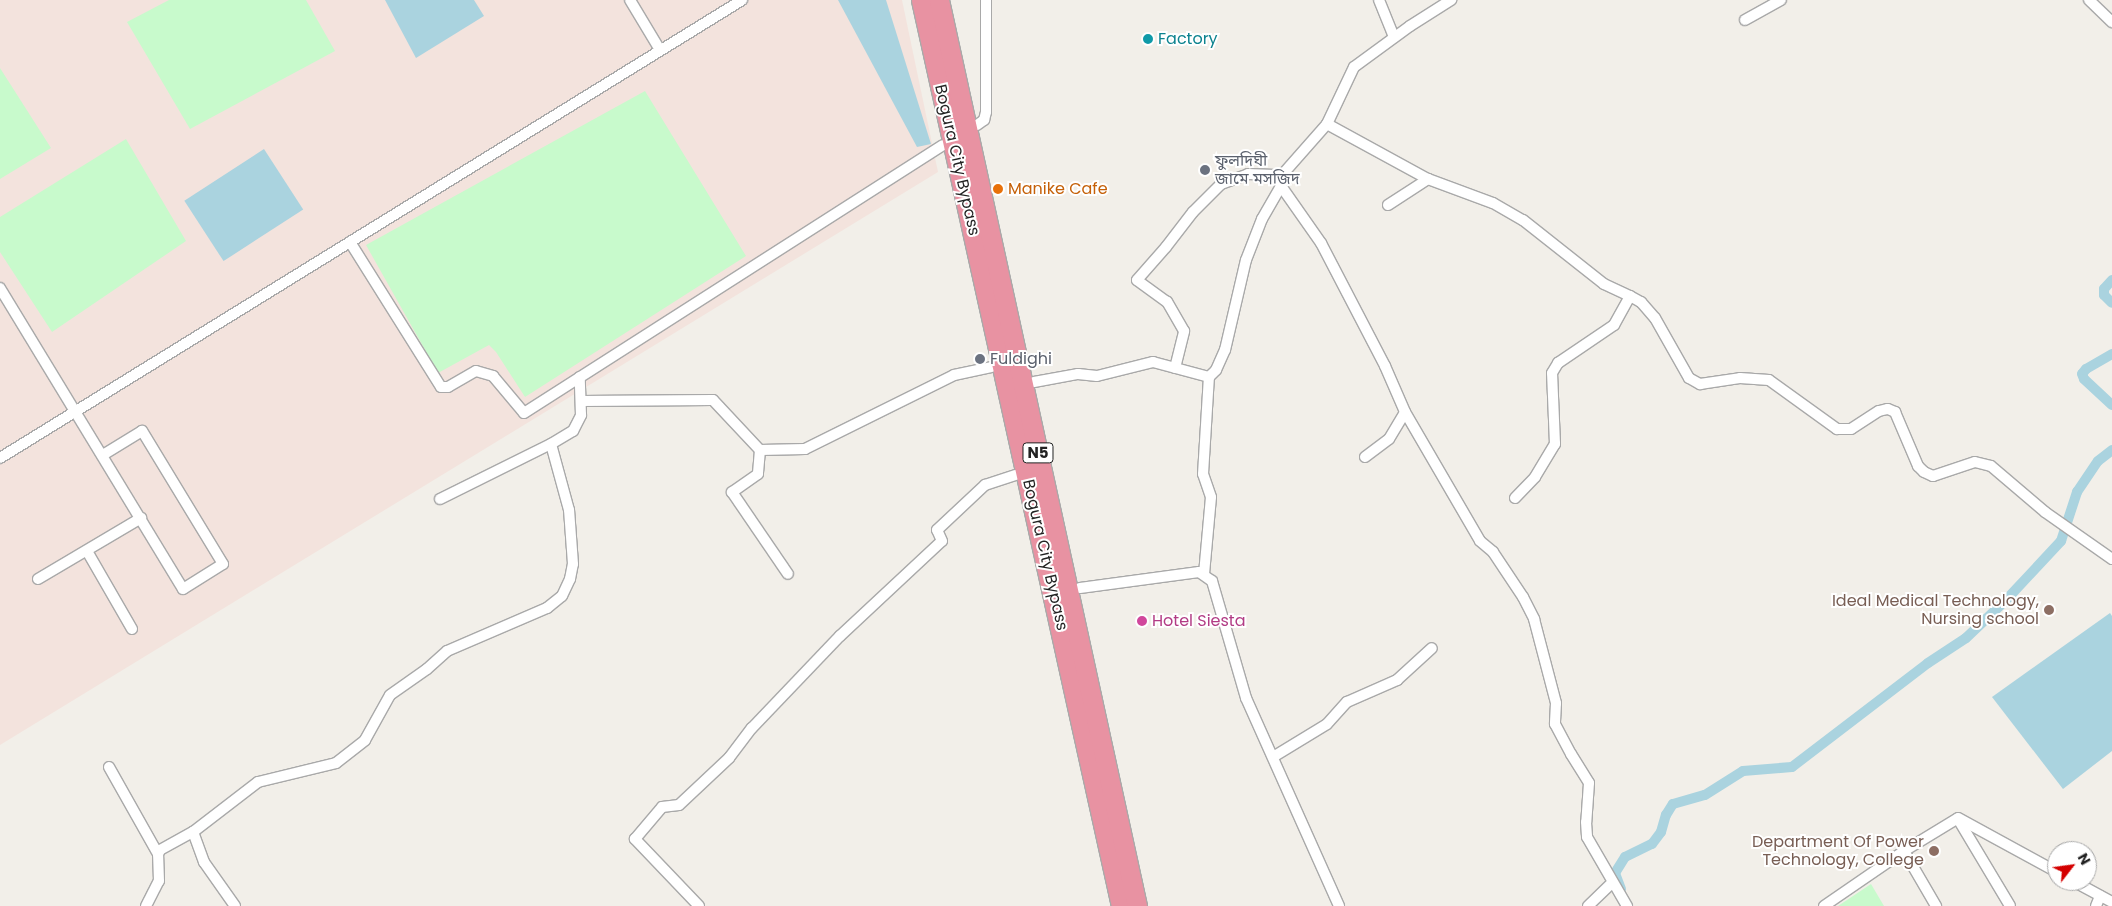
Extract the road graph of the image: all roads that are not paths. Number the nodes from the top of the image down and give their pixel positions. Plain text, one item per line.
1 (630, 0) edge
2 (742, 0) edge
3 (921, 0) edge
4 (939, 0) edge
5 (986, 0) edge
6 (1379, 0) edge
7 (1451, 0) edge
8 (1781, 0) edge
9 (2089, 0) edge
10 (1745, 20) dead end
11 (2112, 22) edge
12 (1394, 37) junction
13 (660, 50) junction
14 (1327, 124) junction
15 (977, 125) dead end
16 (943, 145) dead end
17 (1282, 175) junction
18 (1428, 179) junction
19 (1281, 186) junction
20 (1388, 205) dead end
21 (350, 242) junction
22 (0, 288) edge
23 (1630, 296) junction
24 (991, 367) dead end
25 (1175, 368) junction
26 (580, 376) junction
27 (1209, 377) junction
28 (1034, 382) dead end
29 (581, 401) junction
30 (77, 411) junction
31 (1406, 412) junction
32 (551, 444) junction
33 (760, 450) junction
34 (103, 455) junction
35 (1365, 457) dead end
36 (0, 458) edge
37 (1016, 475) dead end
38 (1515, 498) dead end
39 (440, 499) dead end
40 (141, 518) junction
41 (87, 551) junction
42 (2112, 559) edge
43 (788, 574) dead end
44 (1204, 574) junction
45 (38, 579) dead end
46 (1080, 588) dead end
47 (132, 629) dead end
48 (1432, 648) dead end
49 (1273, 756) junction
50 (109, 767) dead end
51 (1958, 818) junction
52 (193, 832) junction
53 (1904, 851) junction
54 (158, 854) junction
55 (2047, 867) edge
56 (1612, 883) junction
57 (2091, 891) edge
58 (2100, 896) junction
59 (2112, 902) edge
60 (146, 906) edge
61 (235, 906) edge
62 (699, 906) edge
63 (1121, 906) edge
64 (1137, 906) edge
65 (1339, 906) edge
66 (1588, 906) edge
67 (1627, 906) edge
68 (1824, 906) edge
69 (1936, 906) edge
70 (2010, 906) edge
71 (2096, 906) edge

1 - 13 street
2 - 13 street
3 - 63 highway, Bogura City Bypass
4 - 64 highway, Bogura City Bypass / N5
5 - 15 street
6 - 12 street
7 - 12 street
8 - 10 street
9 - 11 street
12 - 14 street
13 - 21 street
14 - 17 street
14 - 18 street
16 - 26 street
17 - 19 street
17 - 25 street
18 - 20 street
18 - 23 street
19 - 27 street
19 - 31 street
21 - 26 street
21 - 30 street
22 - 30 street
23 - 38 street
23 - 42 street
24 - 33 street
25 - 27 street
25 - 28 street
26 - 29 street
27 - 44 street
29 - 32 street
29 - 33 street
30 - 34 street
30 - 36 street
31 - 35 street
31 - 56 street
32 - 39 street
32 - 52 street
33 - 43 street
34 - 40 street
34 - 40 street
37 - 62 street
40 - 41 street
41 - 45 street
41 - 47 street
44 - 46 street
44 - 49 street
48 - 49 street
49 - 65 street
50 - 54 street
51 - 53 street
51 - 55 street
51 - 70 street
52 - 54 street
52 - 61 street
53 - 68 street
53 - 69 street
54 - 60 street
56 - 66 street
56 - 67 street
57 - 58 street
58 - 59 street
58 - 71 street

